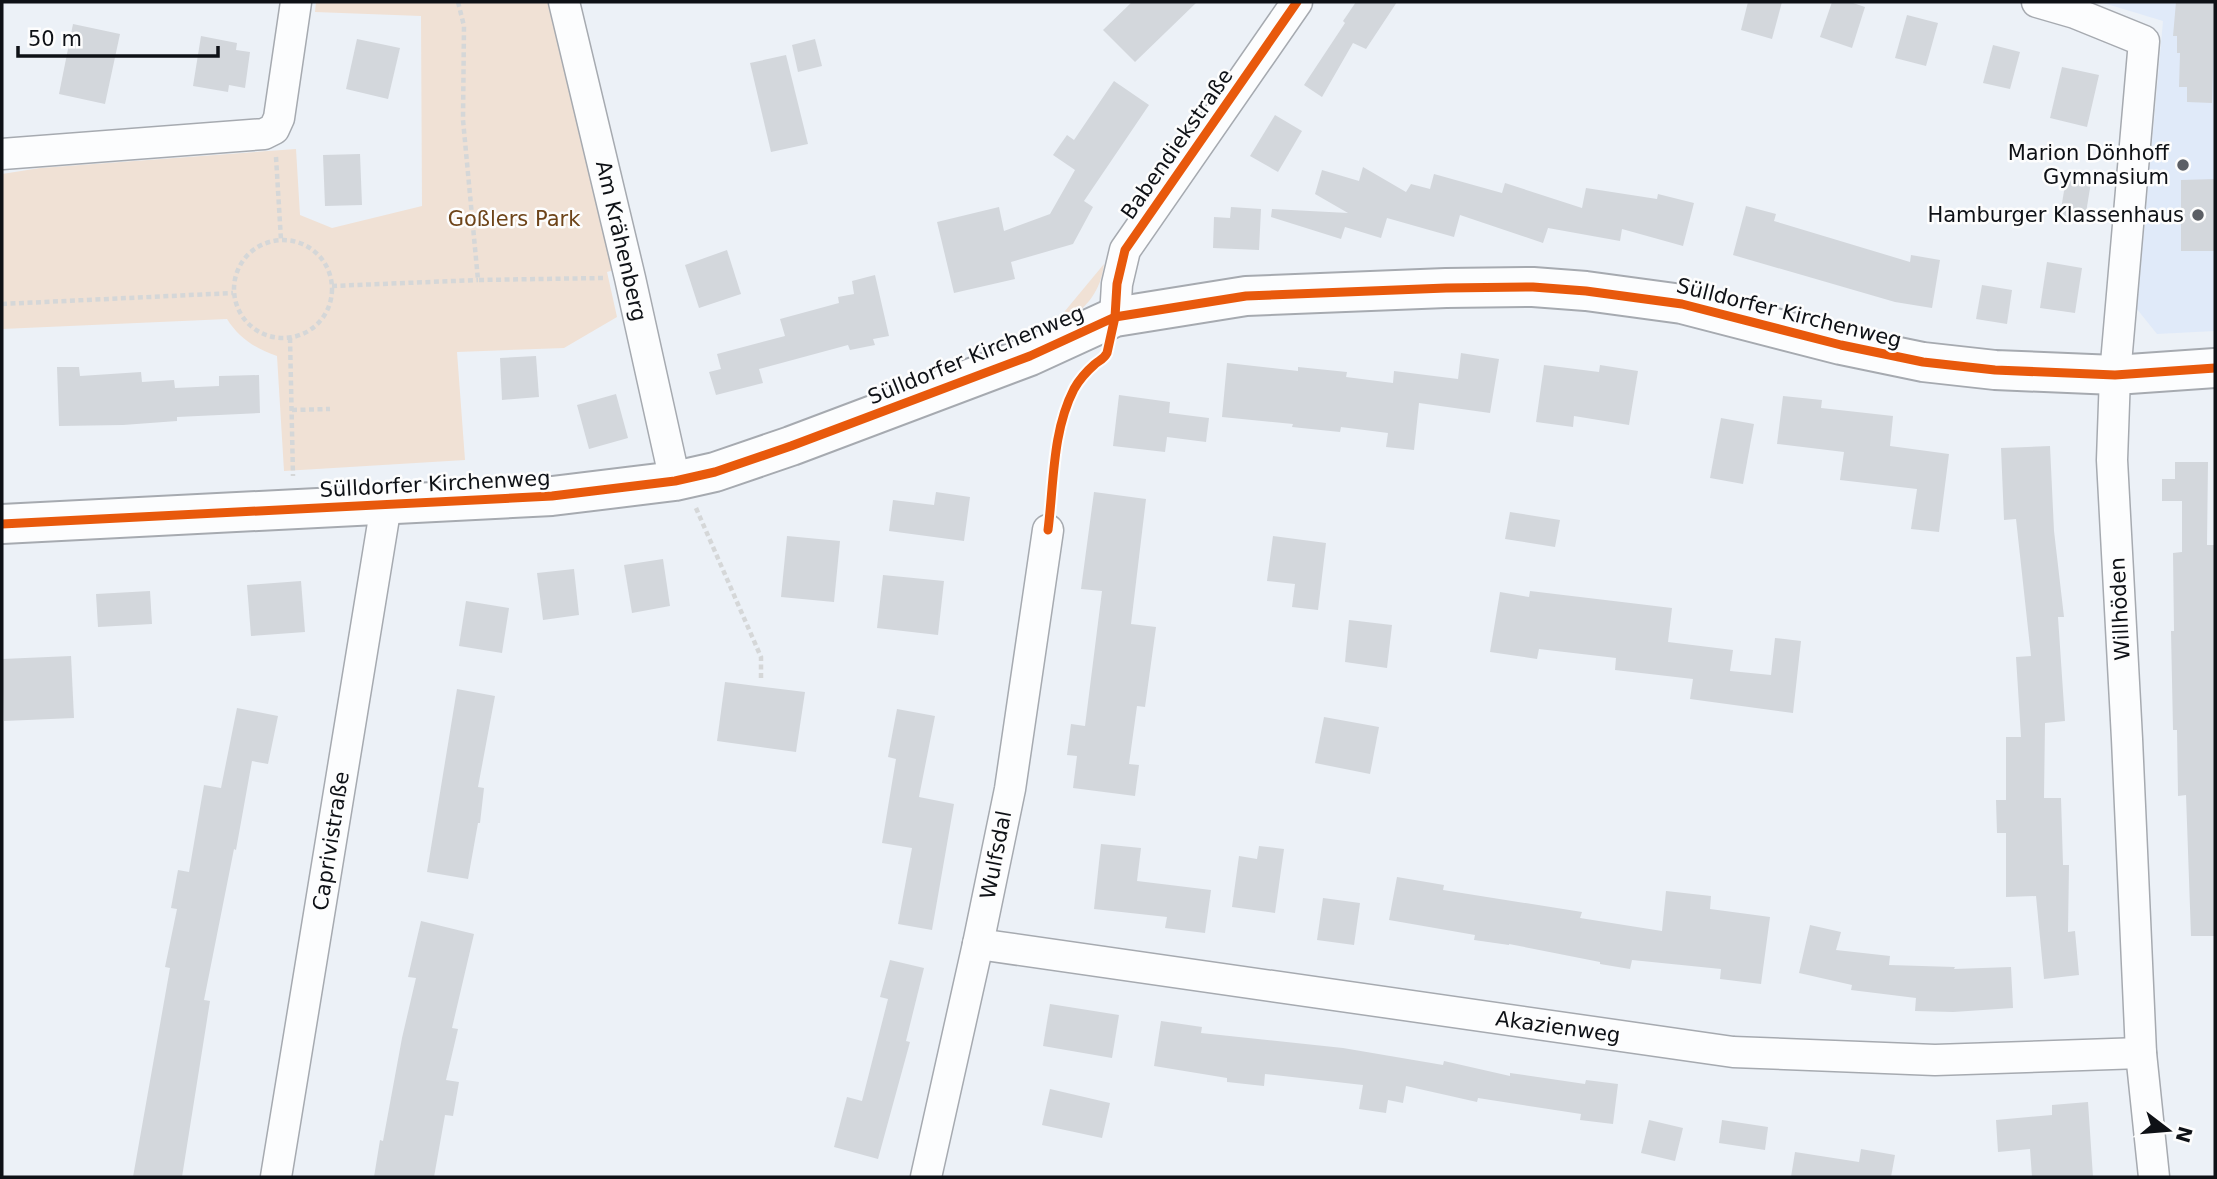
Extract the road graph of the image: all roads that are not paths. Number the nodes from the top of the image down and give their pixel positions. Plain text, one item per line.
1 (296, 2) edge
2 (564, 2) edge
3 (1297, 2) edge
4 (2037, 2) edge
5 (2, 155) edge
6 (1115, 317) junction
7 (2215, 368) edge
8 (2115, 375) junction
9 (685, 494) junction
10 (386, 505) junction
11 (2, 524) edge
12 (1048, 530) dead end
13 (978, 944) junction
14 (2141, 1053) junction
15 (276, 1177) edge
16 (926, 1177) edge
17 (2154, 1177) edge

1 - 5 street
2 - 9 street, Am Krähenberg
3 - 6 street, Babendiekstraße
4 - 8 street, Willhöden
6 - 8 street, Sülldorfer Kirchenweg
6 - 9 street, Sülldorfer Kirchenweg
7 - 8 street, Sülldorfer Kirchenweg
8 - 14 street, Willhöden
9 - 10 street, Sülldorfer Kirchenweg
10 - 11 street, Sülldorfer Kirchenweg
10 - 15 street, Caprivistraße
12 - 13 street, Wulfsdal
13 - 14 street, Akazienweg
13 - 16 street, Wulfsdal
14 - 17 street, Willhöden

